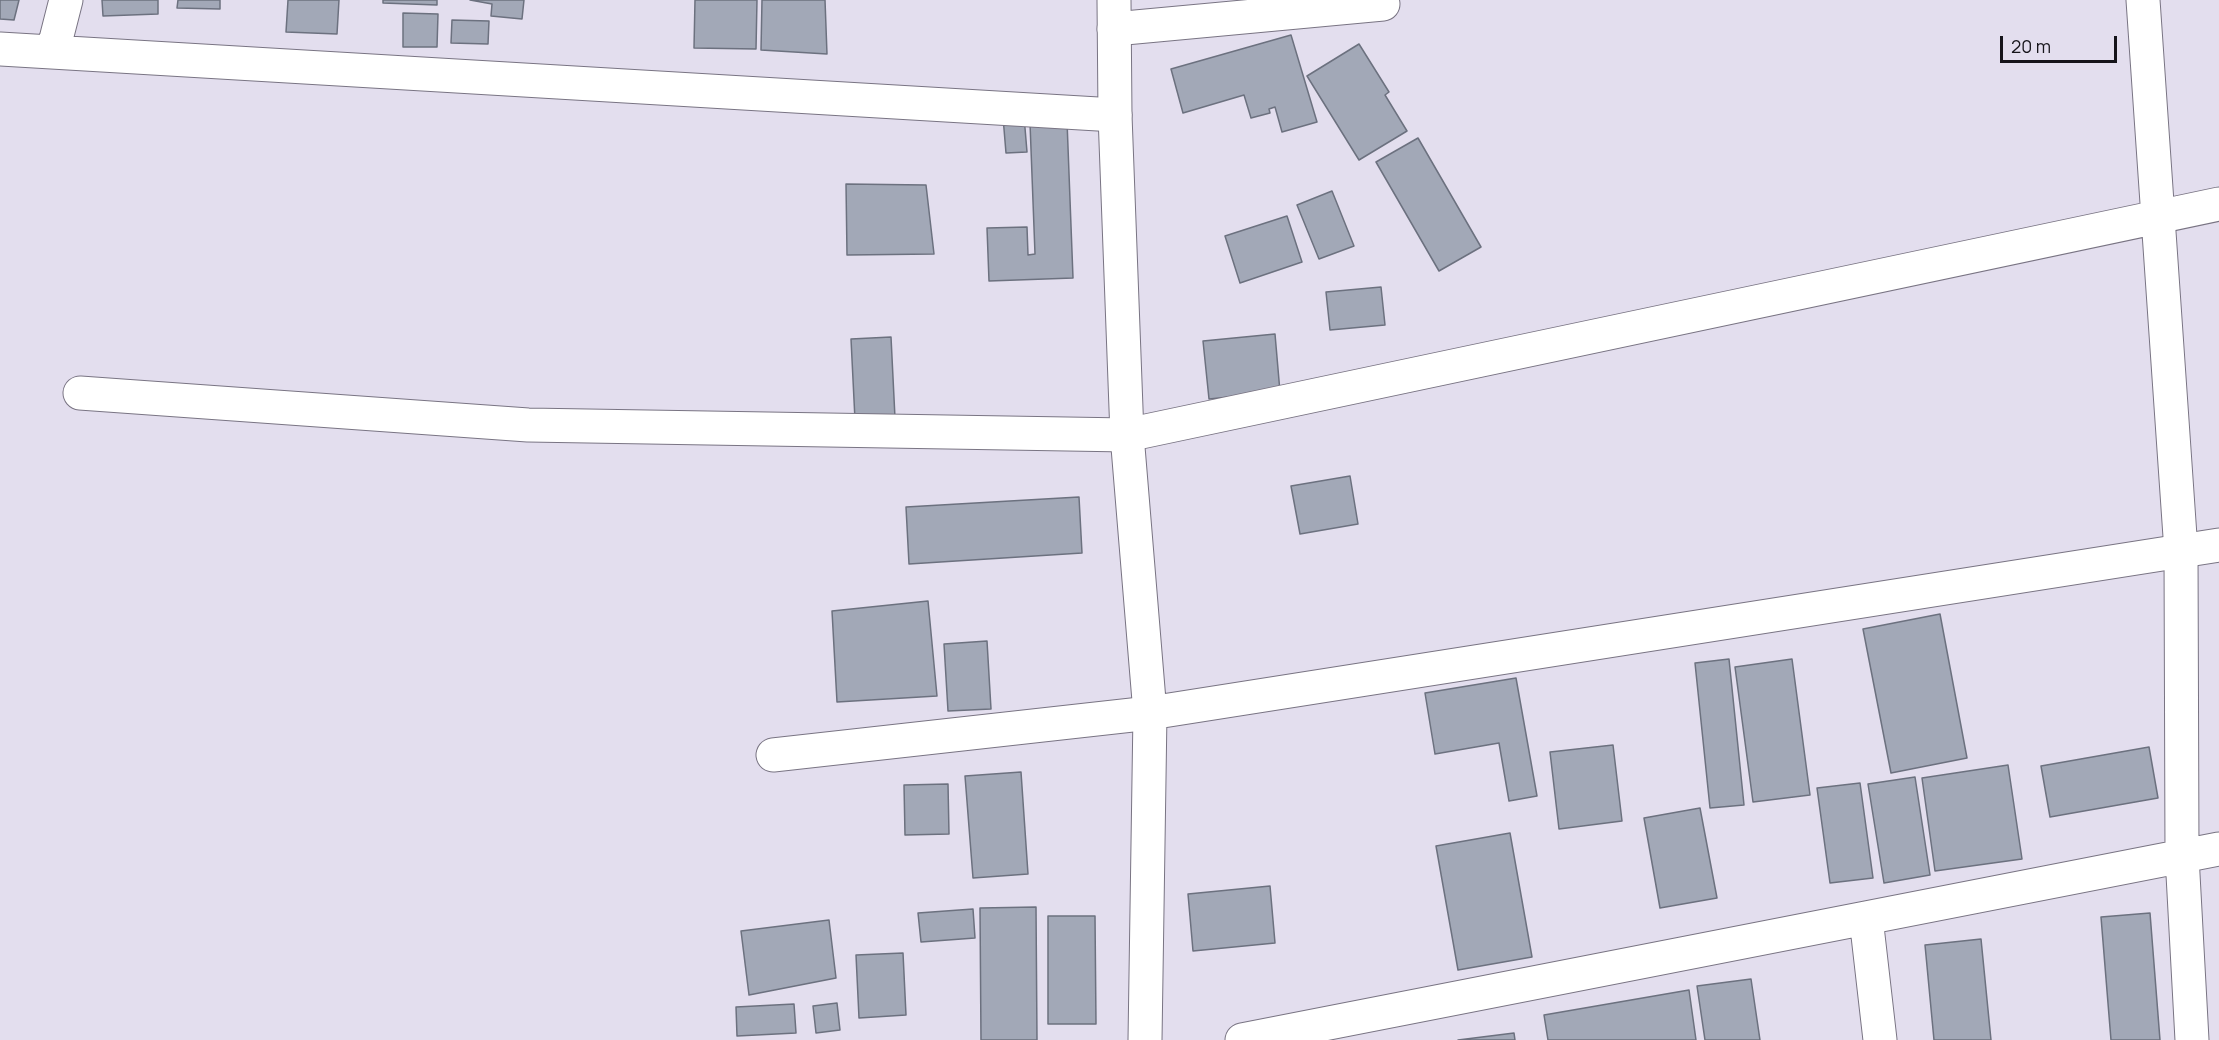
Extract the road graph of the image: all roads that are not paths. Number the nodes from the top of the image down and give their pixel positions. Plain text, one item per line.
1 (66, 0) edge
2 (2144, 0) edge
3 (1383, 4) dead end
4 (1114, 14) edge
5 (0, 49) edge
6 (53, 51) junction
7 (1115, 115) junction
8 (2219, 204) edge
9 (2158, 216) junction
10 (80, 393) dead end
11 (1127, 435) junction
12 (2219, 545) edge
13 (2181, 551) junction
14 (1150, 713) junction
15 (773, 754) dead end
16 (2219, 849) edge
17 (2182, 856) junction
18 (1866, 918) junction
19 (1145, 1040) edge
20 (1242, 1040) edge
21 (1880, 1040) edge
22 (2192, 1040) edge

1 - 6 street
2 - 9 street
3 - 4 street
4 - 7 street
5 - 6 street
6 - 7 street
7 - 11 street
8 - 9 street
9 - 11 street
9 - 13 street
10 - 11 street
11 - 14 street
12 - 13 street
13 - 14 street
13 - 17 street
14 - 15 street
14 - 19 street
16 - 17 street
17 - 18 street
17 - 22 street
18 - 20 street
18 - 21 street

